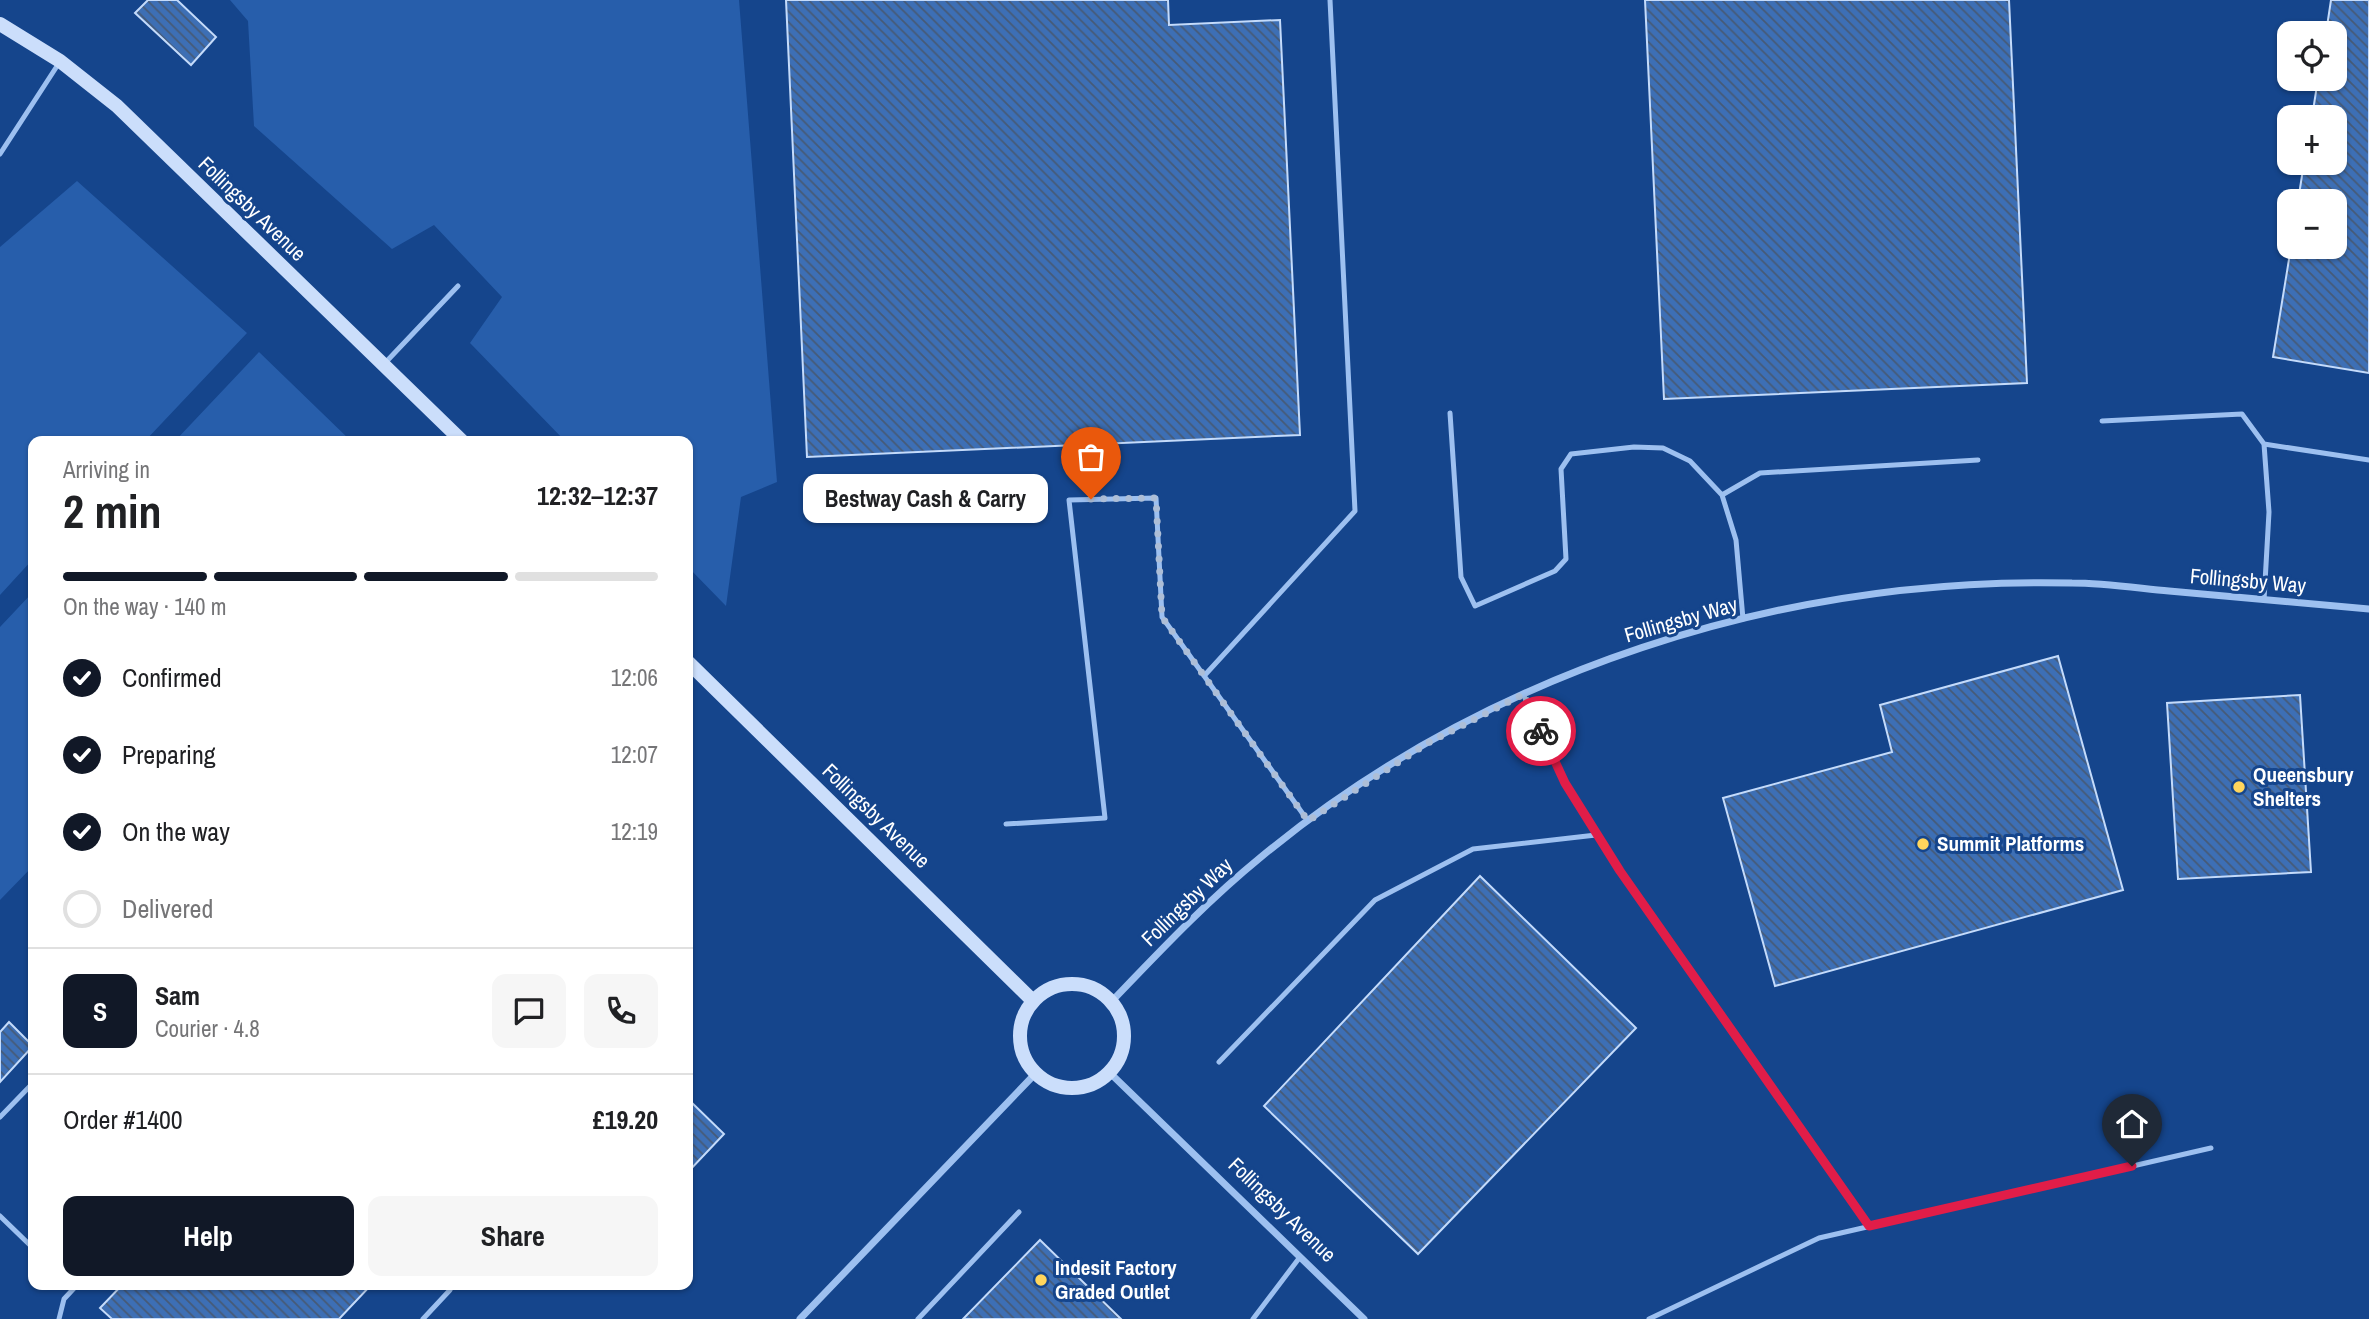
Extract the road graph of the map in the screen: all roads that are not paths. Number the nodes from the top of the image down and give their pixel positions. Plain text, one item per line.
1 (1330, 0) edge
2 (0, 24) edge
3 (61, 61) junction
4 (0, 154) edge
5 (457, 286) dead end
6 (384, 365) junction
7 (1450, 413) dead end
8 (2102, 421) dead end
9 (457, 436) edge
10 (2263, 444) junction
11 (1979, 460) dead end
12 (2369, 460) edge
13 (1722, 495) junction
14 (2264, 600) junction
15 (2369, 609) edge
16 (1742, 619) junction
17 (693, 673) edge
18 (1204, 676) junction
19 (1524, 694) junction
20 (1308, 821) junction
21 (1006, 824) dead end
22 (1597, 835) junction
23 (1112, 1001) junction
24 (1033, 1002) junction
25 (1219, 1062) dead end
26 (1035, 1073) junction
27 (1110, 1073) junction
28 (28, 1088) edge
29 (0, 1117) edge
30 (2211, 1148) dead end
31 (1019, 1212) dead end
32 (0, 1216) edge
33 (1869, 1226) junction
34 (28, 1243) edge
35 (1300, 1256) junction
36 (70, 1290) edge
37 (450, 1290) dead end
38 (59, 1319) edge
39 (423, 1319) edge
40 (800, 1319) edge
41 (918, 1319) edge
42 (1253, 1319) edge
43 (1364, 1319) edge
44 (1649, 1319) edge

1 - 18 lane
2 - 3 street, Follingsby Avenue
3 - 4 lane
3 - 6 street, Follingsby Avenue
5 - 6 lane
6 - 9 street, Follingsby Avenue
7 - 13 lane
8 - 10 lane
10 - 12 lane
10 - 14 lane
11 - 13 lane
13 - 16 lane
14 - 15 street, Follingsby Way
14 - 16 street, Follingsby Way
16 - 19 street, Follingsby Way
17 - 24 street, Follingsby Avenue
18 - 20 lane
18 - 21 lane
19 - 20 street, Follingsby Way
19 - 22 lane
20 - 23 street, Follingsby Way
22 - 25 lane
22 - 33 lane
23 - 24 street
23 - 27 street
24 - 26 street
26 - 27 street
26 - 40 street
27 - 35 street, Follingsby Avenue
28 - 29 lane
30 - 33 lane
31 - 41 lane
32 - 34 lane
33 - 44 lane
35 - 42 lane
35 - 43 street, Follingsby Avenue
36 - 38 lane
37 - 39 lane

